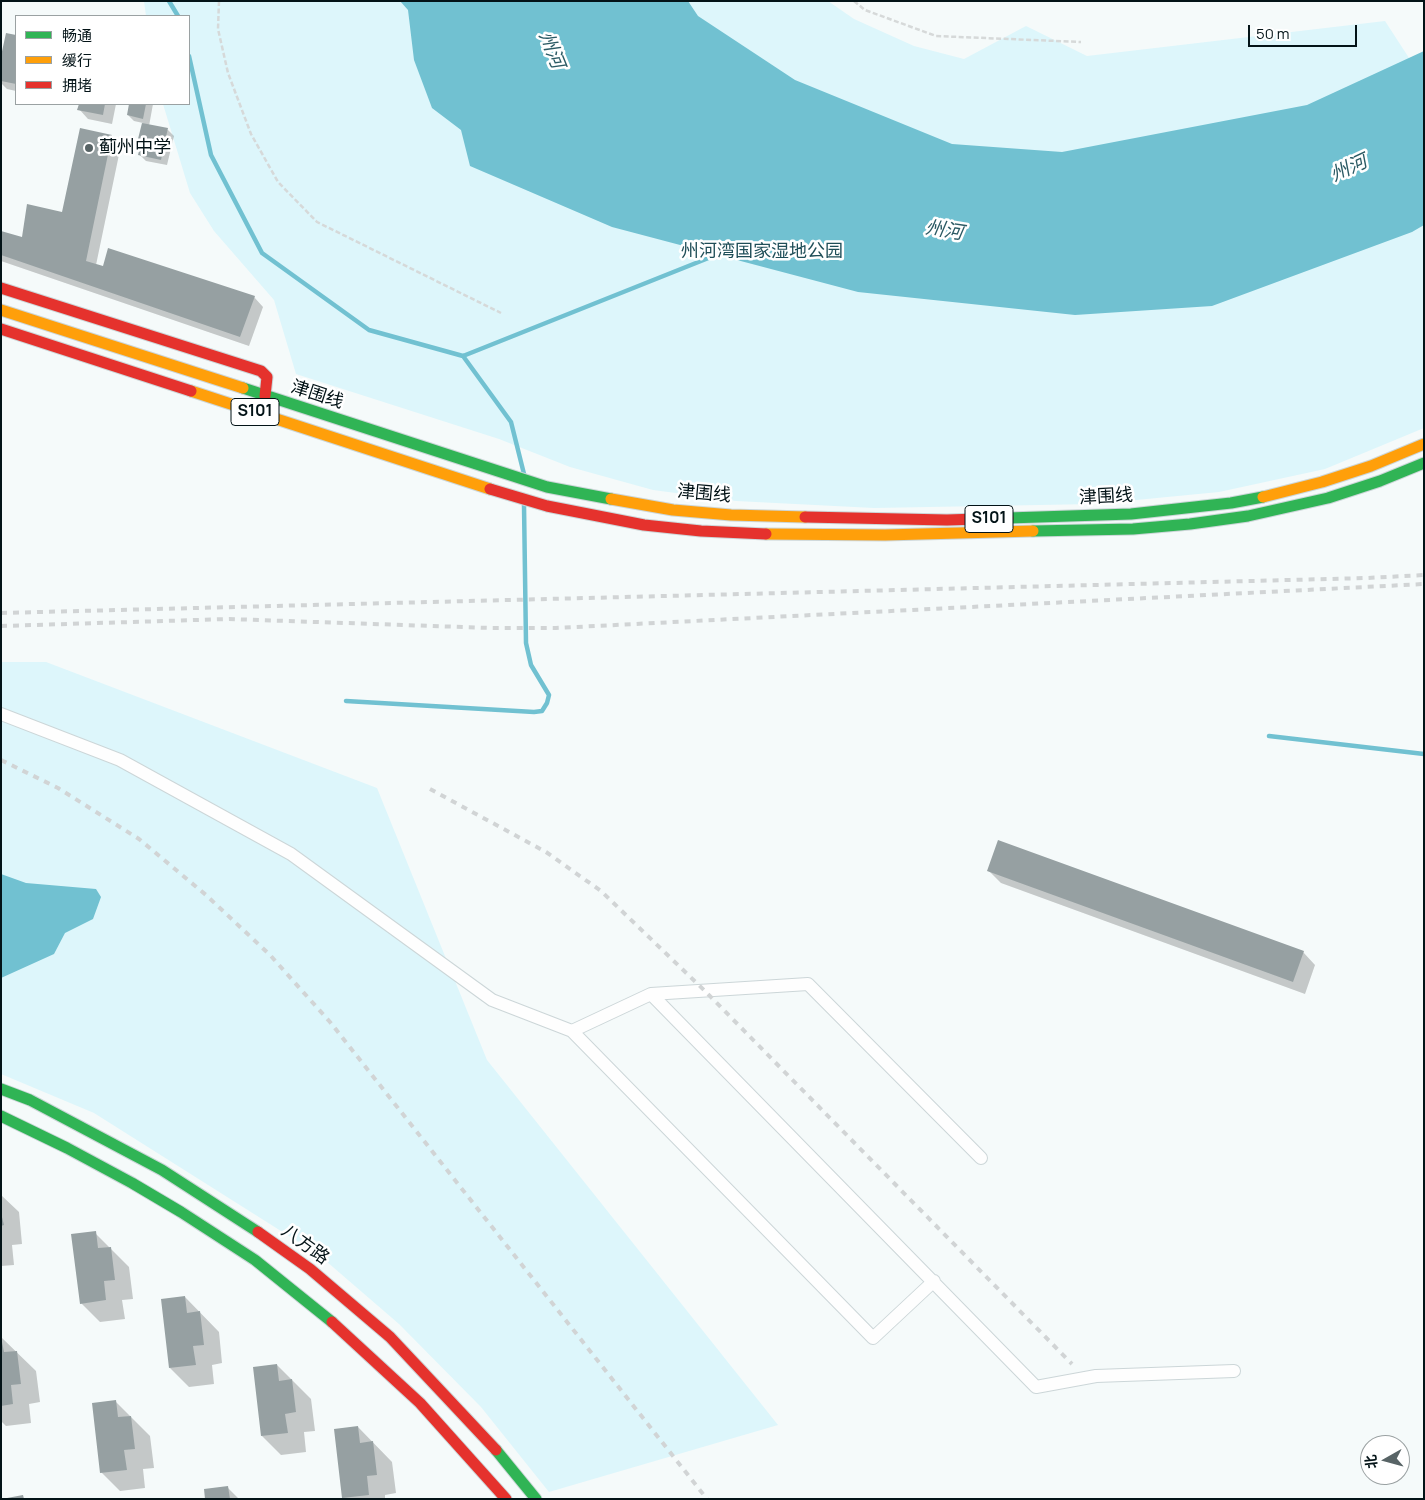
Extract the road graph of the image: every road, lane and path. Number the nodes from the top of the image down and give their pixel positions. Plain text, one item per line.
1 (218, 1) edge
2 (854, 1) edge
3 (1081, 42) dead end
4 (1, 288) edge
5 (1, 310) edge
6 (501, 313) dead end
7 (1, 328) edge
8 (265, 396) junction
9 (1424, 444) edge
10 (1424, 463) edge
11 (1, 714) edge
12 (652, 994) junction
13 (572, 1031) junction
14 (1, 1089) edge
15 (1, 1116) edge
16 (982, 1158) dead end
17 (934, 1281) junction
18 (1234, 1371) dead end
19 (506, 1499) edge
20 (536, 1499) edge

1 - 6 path
2 - 3 path
4 - 8 main road
5 - 8 main road, 津围线 / S101
7 - 10 main road, 津围线 / S101
8 - 9 main road, 津围线 / S101
11 - 13 street
12 - 13 street
12 - 16 street
12 - 17 street
13 - 17 street
14 - 20 main road, 八方路
15 - 19 main road
17 - 18 street

